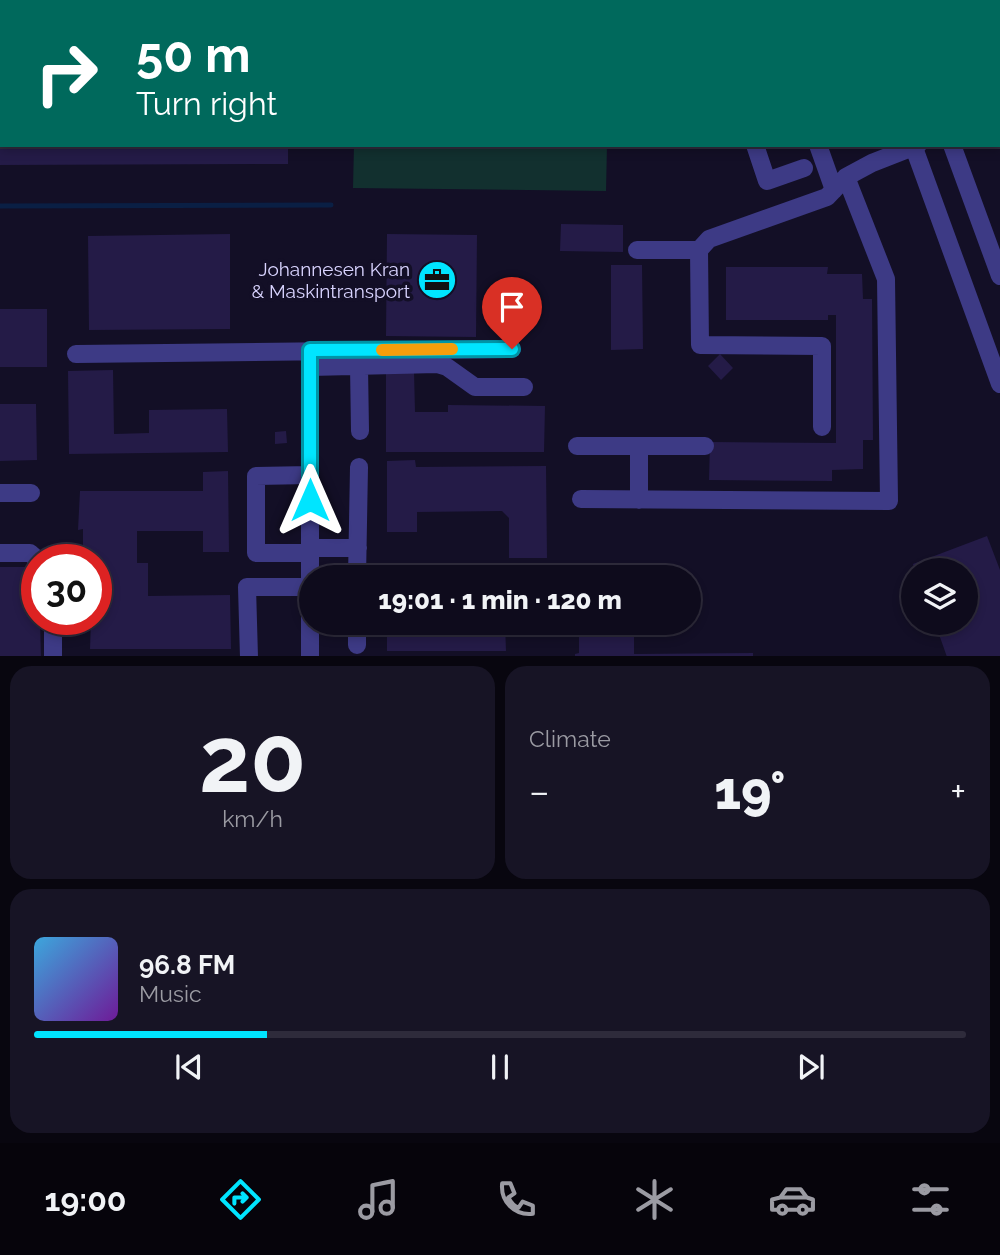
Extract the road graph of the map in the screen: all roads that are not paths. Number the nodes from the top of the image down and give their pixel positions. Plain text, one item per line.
1 (756, 147) edge
2 (819, 147) edge
3 (912, 147) edge
4 (915, 147) edge
5 (953, 147) edge
6 (804, 167) dead end
7 (840, 183) junction
8 (637, 250) dead end
9 (699, 250) junction
10 (1000, 276) edge
11 (512, 349) dead end
12 (76, 354) dead end
13 (310, 359) junction
14 (359, 366) junction
15 (1000, 384) edge
16 (524, 387) dead end
17 (822, 427) dead end
18 (360, 431) dead end
19 (577, 446) dead end
20 (639, 446) junction
21 (705, 446) dead end
22 (359, 467) dead end
23 (310, 475) junction
24 (0, 493) edge
25 (31, 493) dead end
26 (581, 499) dead end
27 (639, 500) junction
28 (358, 548) junction
29 (310, 551) junction
30 (0, 553) edge
31 (21, 553) edge
32 (310, 565) edge
33 (357, 565) edge
34 (299, 586) edge
35 (53, 635) edge
36 (310, 635) edge
37 (357, 635) edge
38 (357, 645) dead end
39 (53, 656) edge
40 (248, 656) edge
41 (310, 656) edge

1 - 6 street
2 - 7 street
3 - 7 street
4 - 15 street
5 - 10 street
7 - 9 street
7 - 27 street
8 - 9 street
9 - 17 street
11 - 13 street
12 - 13 street
13 - 14 street
13 - 23 street
14 - 16 street
14 - 18 street
19 - 20 street
20 - 21 street
20 - 27 street
22 - 28 street
23 - 29 street
23 - 29 street
24 - 25 street
26 - 27 street
28 - 29 street
28 - 33 street
29 - 32 street
30 - 31 street
34 - 40 street
35 - 39 street
36 - 41 street
37 - 38 street

